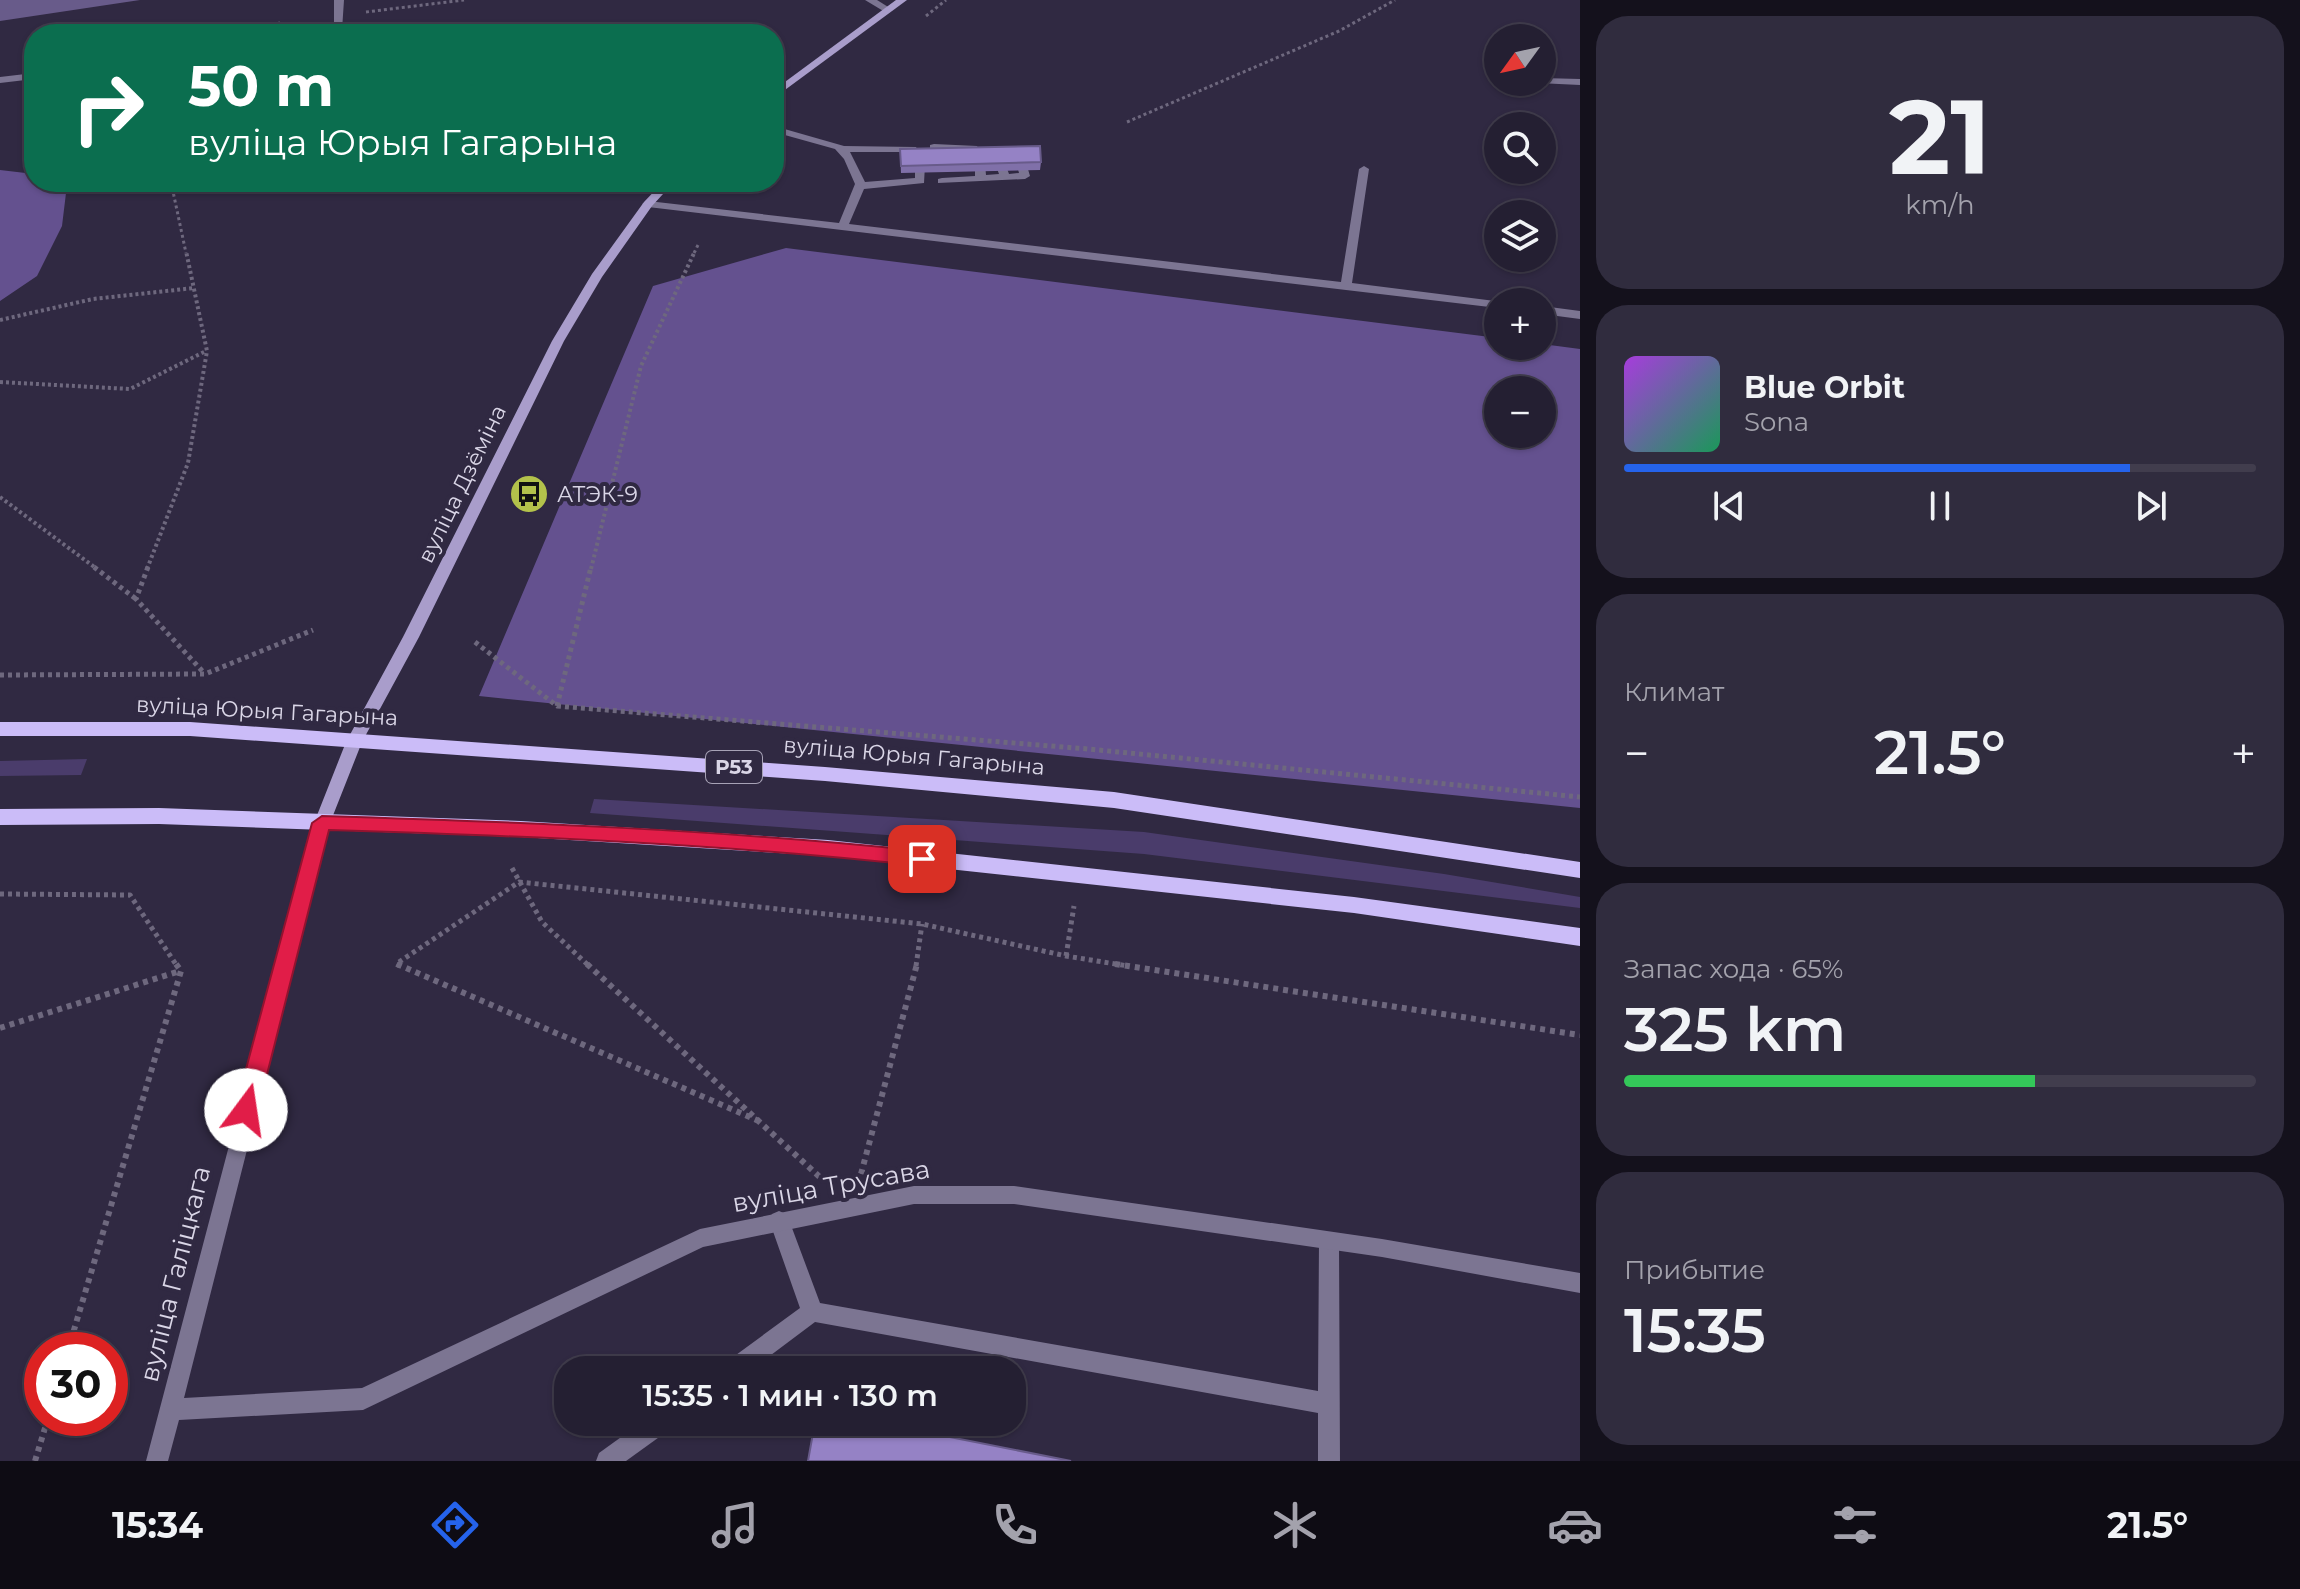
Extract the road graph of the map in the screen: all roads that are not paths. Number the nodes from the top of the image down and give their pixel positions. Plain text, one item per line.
1 (339, 0) edge
2 (870, 0) edge
3 (902, 0) edge
4 (888, 10) junction
5 (339, 24) edge
6 (24, 77) edge
7 (0, 80) edge
8 (1556, 81) edge
9 (1580, 82) edge
10 (784, 88) edge
11 (784, 132) edge
12 (973, 148) junction
13 (841, 149) junction
14 (912, 149) junction
15 (995, 149) junction
16 (936, 156) junction
17 (1364, 169) dead end
18 (1005, 177) junction
19 (981, 179) junction
20 (920, 181) junction
21 (942, 181) junction
22 (859, 186) junction
23 (659, 192) edge
24 (648, 204) junction
25 (843, 226) junction
26 (1346, 286) junction
27 (1484, 302) edge
28 (1556, 312) edge
29 (1580, 315) edge
30 (0, 729) edge
31 (354, 742) junction
32 (0, 817) edge
33 (322, 823) junction
34 (1580, 870) edge
35 (1580, 937) edge
36 (779, 1220) junction
37 (1329, 1241) junction
38 (1580, 1283) edge
39 (812, 1312) junction
40 (752, 1356) edge
41 (1329, 1404) junction
42 (169, 1410) junction
43 (642, 1436) edge
44 (157, 1461) edge
45 (607, 1461) edge
46 (1329, 1461) edge

1 - 5 street
2 - 4 street
3 - 4 main road
4 - 10 main road
6 - 7 street
8 - 9 street
11 - 13 street
12 - 15 street
12 - 16 street
12 - 19 street
13 - 14 street
13 - 22 street
14 - 16 street
14 - 20 street
15 - 18 street
15 - 18 street
16 - 21 street
17 - 26 street
18 - 19 street
19 - 21 street
20 - 21 street
20 - 22 street
22 - 25 street
23 - 24 main road, вуліца Дзёміна
24 - 25 street
24 - 31 main road, вуліца Дзёміна
25 - 26 street
26 - 27 street
28 - 29 street
30 - 31 main road, вуліца Юрыя Гагарына / Р53
31 - 33 main road, вуліца Дзёміна
31 - 34 main road, вуліца Юрыя Гагарына / Р53
32 - 33 main road
33 - 35 main road
33 - 42 street, вуліца Галіцкага
36 - 37 street, вуліца Трусава
36 - 39 street
36 - 42 street, вуліца Трусава
37 - 38 street, вуліца Трусава
37 - 41 street
39 - 40 street
39 - 41 street
41 - 46 street
42 - 44 street, вуліца Галіцкага
43 - 45 street

